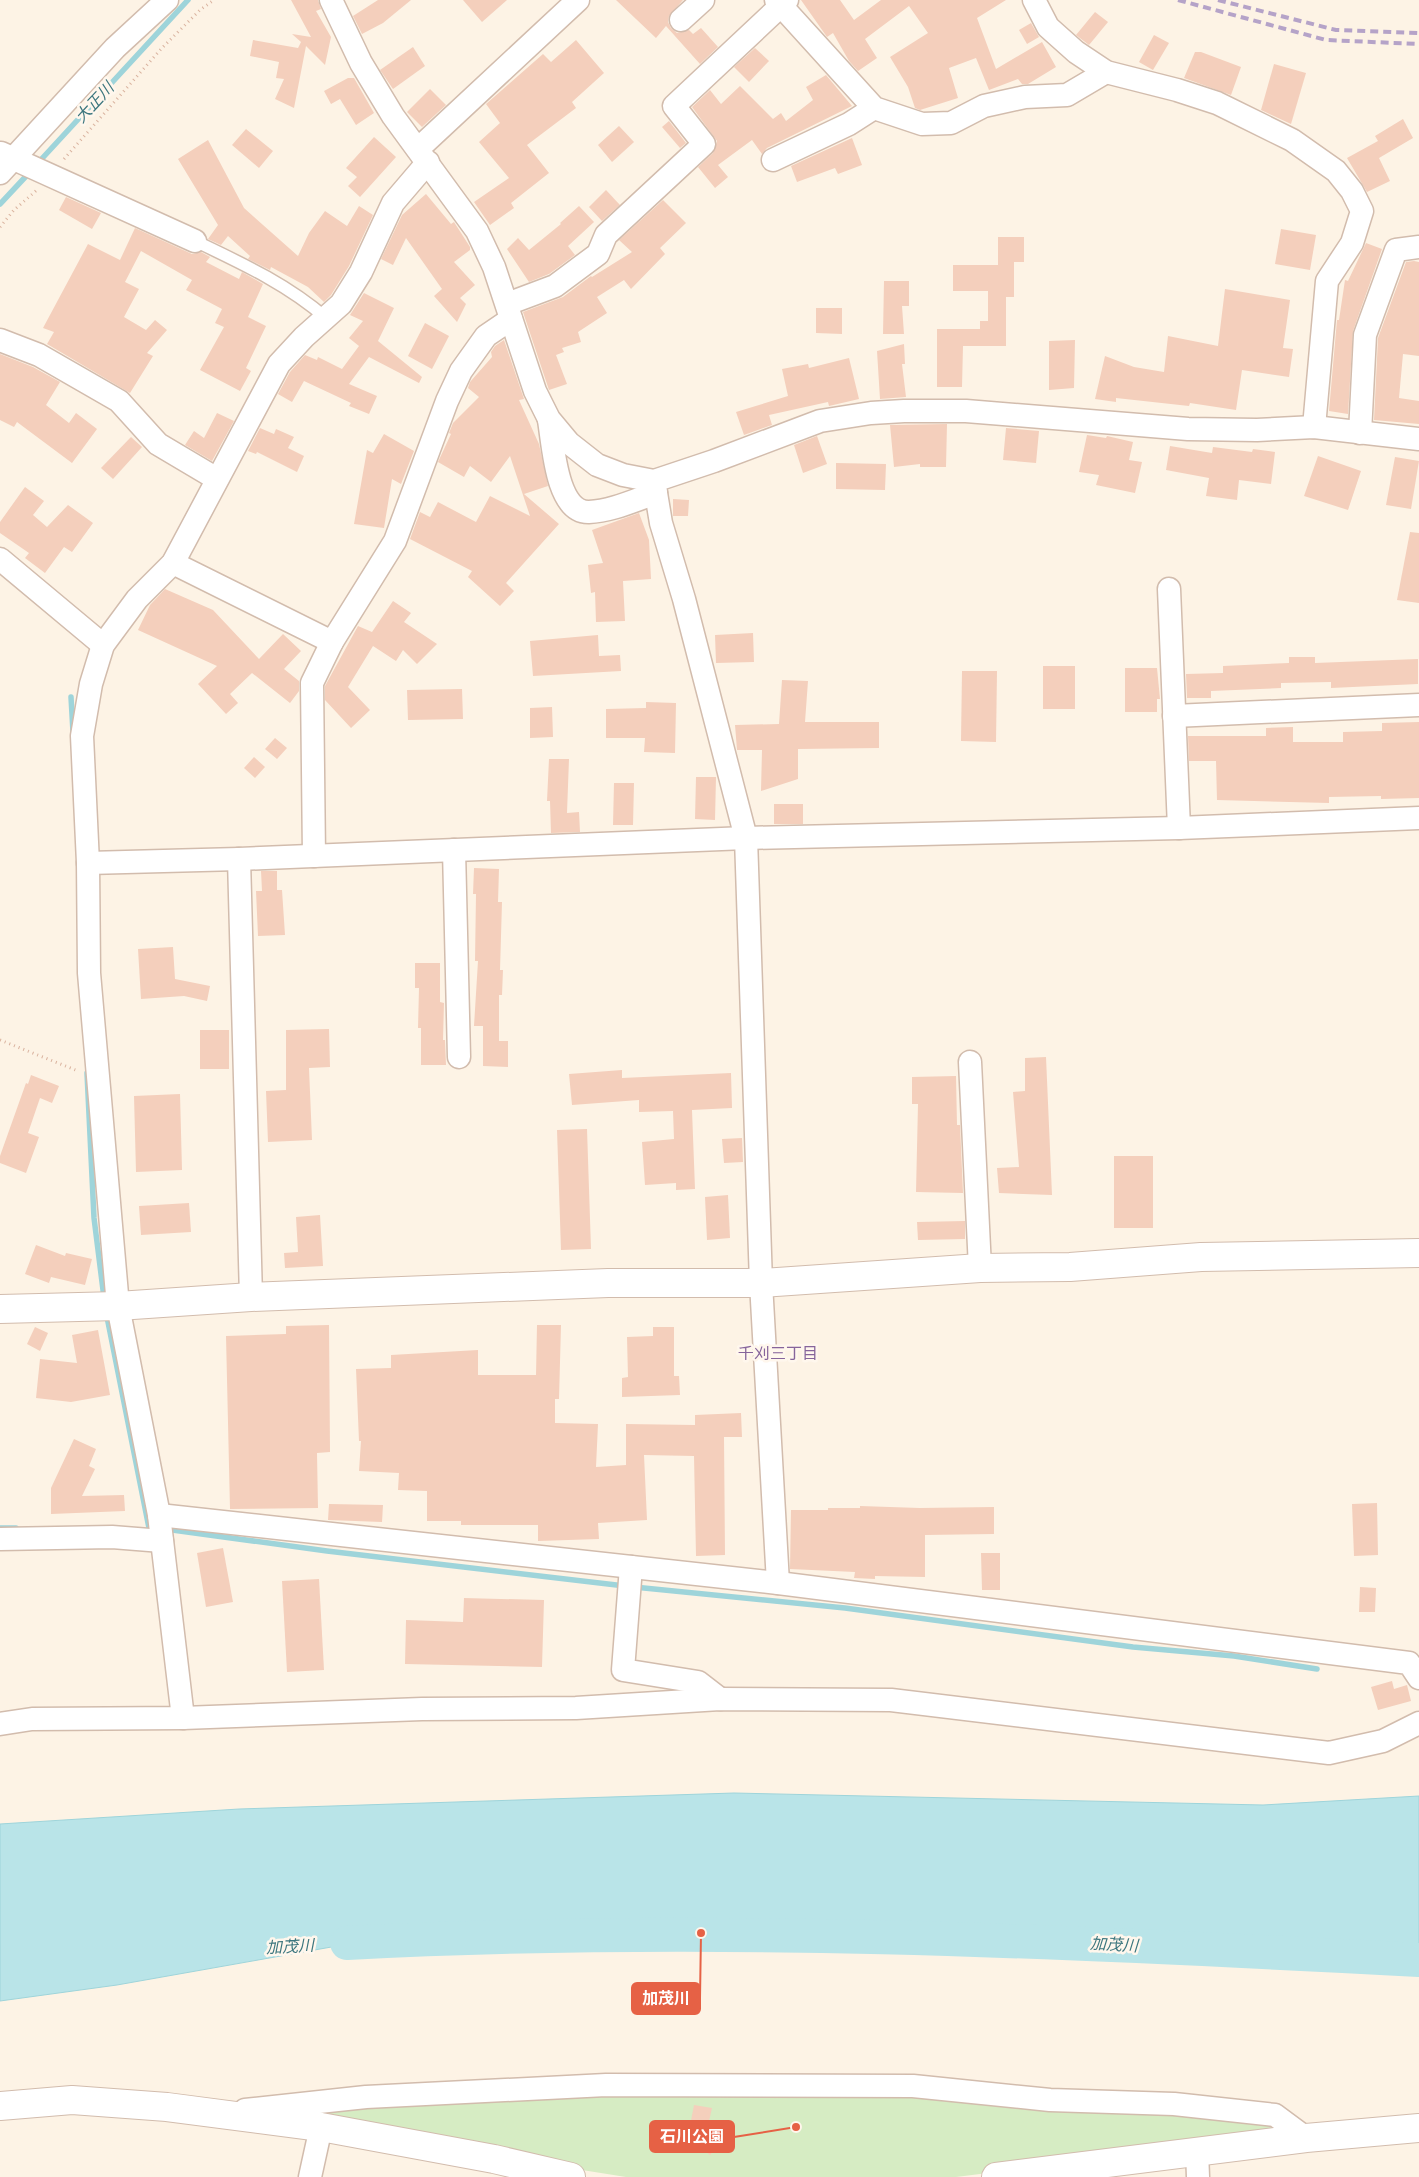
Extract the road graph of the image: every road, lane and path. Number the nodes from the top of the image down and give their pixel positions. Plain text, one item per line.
1 (168, 0) edge
2 (214, 0) edge
3 (331, 0) edge
4 (578, 0) edge
5 (702, 0) edge
6 (1034, 0) edge
7 (781, 2) edge
8 (682, 20) dead end
9 (1106, 72) junction
10 (874, 108) junction
11 (423, 155) junction
12 (773, 160) dead end
13 (4, 162) edge
14 (52, 175) junction
15 (0, 227) edge
16 (194, 241) joint
17 (1419, 247) edge
18 (509, 312) junction
19 (326, 318) junction
20 (0, 340) edge
21 (549, 419) junction
22 (1314, 427) junction
23 (1360, 432) junction
24 (1419, 439) edge
25 (217, 479) junction
26 (655, 487) junction
27 (0, 559) edge
28 (173, 563) junction
29 (1169, 590) dead end
30 (332, 642) junction
31 (103, 645) junction
32 (1419, 705) edge
33 (1174, 716) junction
34 (1419, 818) edge
35 (1179, 828) junction
36 (746, 838) junction
37 (454, 850) junction
38 (314, 856) junction
39 (240, 859) junction
40 (88, 863) junction
41 (0, 1040) edge
42 (459, 1057) dead end
43 (970, 1062) dead end
44 (99, 1074) junction
45 (1419, 1253) edge
46 (980, 1268) junction
47 (761, 1283) junction
48 (251, 1296) junction
49 (118, 1306) junction
50 (0, 1309) edge
51 (159, 1515) junction
52 (0, 1539) edge
53 (162, 1541) junction
54 (631, 1567) junction
55 (778, 1583) junction
56 (1419, 1678) edge
57 (720, 1699) junction
58 (183, 1718) junction
59 (1419, 1723) edge
60 (0, 1724) edge
61 (0, 2106) edge
62 (213, 2114) junction
63 (321, 2127) junction
64 (1419, 2128) edge
65 (1306, 2138) junction
66 (1198, 2164) edge
67 (1033, 2174) edge
68 (310, 2177) edge
69 (571, 2177) edge
70 (996, 2177) edge

1 - 13 street
2 - 14 path
3 - 11 street
4 - 11 street
5 - 8 street
6 - 9 street
7 - 10 street
7 - 18 street
9 - 10 street
9 - 22 street
10 - 12 street
11 - 18 street
11 - 19 street
13 - 14 street
14 - 15 path
14 - 16 street
16 - 19 lane
17 - 23 street
18 - 21 street
18 - 30 street
19 - 25 street
20 - 25 street
21 - 26 street
21 - 26 street
22 - 23 street
22 - 26 street
23 - 24 street
25 - 28 street
26 - 36 street
27 - 31 street
28 - 30 street
28 - 31 street
29 - 33 street
30 - 38 street
31 - 40 street
32 - 33 street
33 - 35 street
34 - 35 street
35 - 36 street
36 - 37 street
36 - 47 street
37 - 38 street
37 - 42 street
38 - 39 street
39 - 40 street
39 - 48 street
40 - 44 street
41 - 44 path
43 - 46 street
44 - 49 street
45 - 46 street
46 - 47 street
47 - 48 street
47 - 55 street
48 - 49 street
49 - 50 street
49 - 51 street
51 - 53 street
51 - 54 street
52 - 53 street
53 - 58 street
54 - 55 street
54 - 57 street
55 - 56 street
57 - 58 street
57 - 59 street
58 - 60 street
61 - 62 street
62 - 63 street
62 - 65 street
63 - 68 street
63 - 69 street
64 - 65 street
65 - 66 street
66 - 67 street
67 - 70 street

